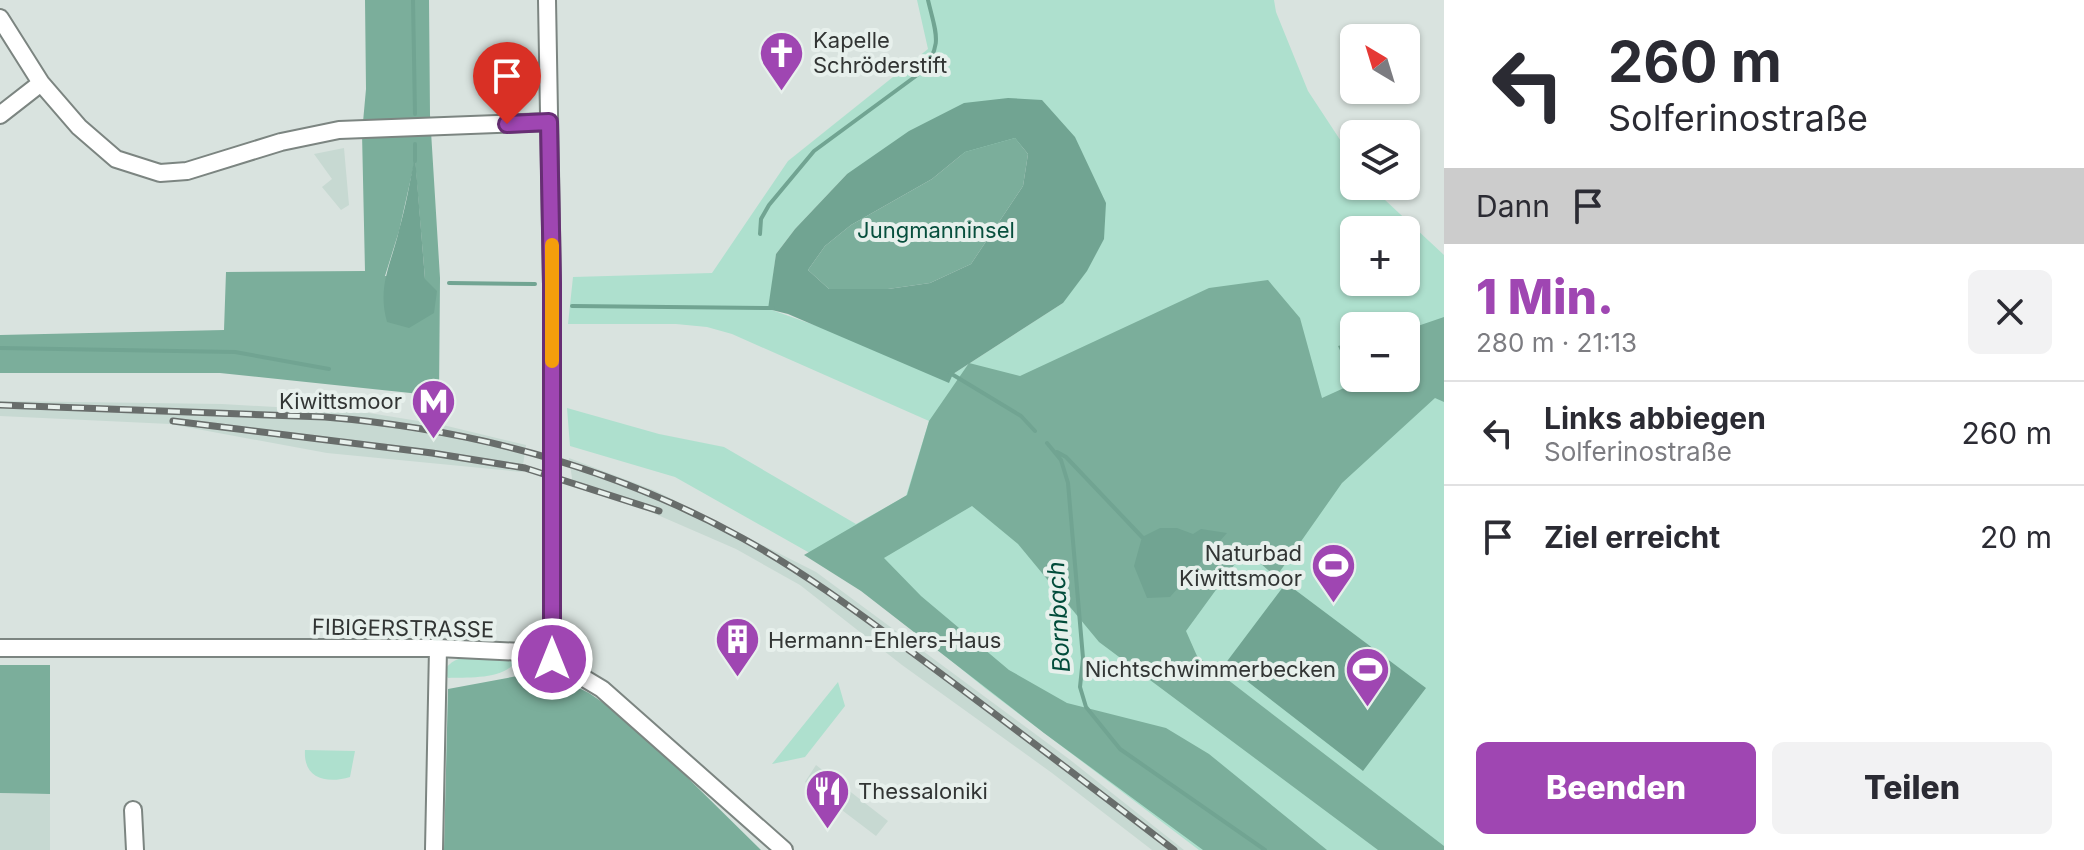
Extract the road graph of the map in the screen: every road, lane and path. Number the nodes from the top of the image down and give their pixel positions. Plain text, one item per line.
1 (547, 0) edge
2 (0, 18) edge
3 (41, 83) junction
4 (0, 115) edge
5 (549, 122) junction
6 (0, 648) edge
7 (438, 648) junction
8 (552, 659) junction
9 (133, 810) dead end
10 (135, 850) edge
11 (434, 850) edge
12 (784, 850) edge

1 - 5 street
2 - 3 street
3 - 4 street
3 - 5 street
5 - 8 street
6 - 7 street, FIBIGERSTRASSE
7 - 8 street, FIBIGERSTRASSE
7 - 11 street
8 - 12 street, FIBIGERSTRASSE
9 - 10 street

